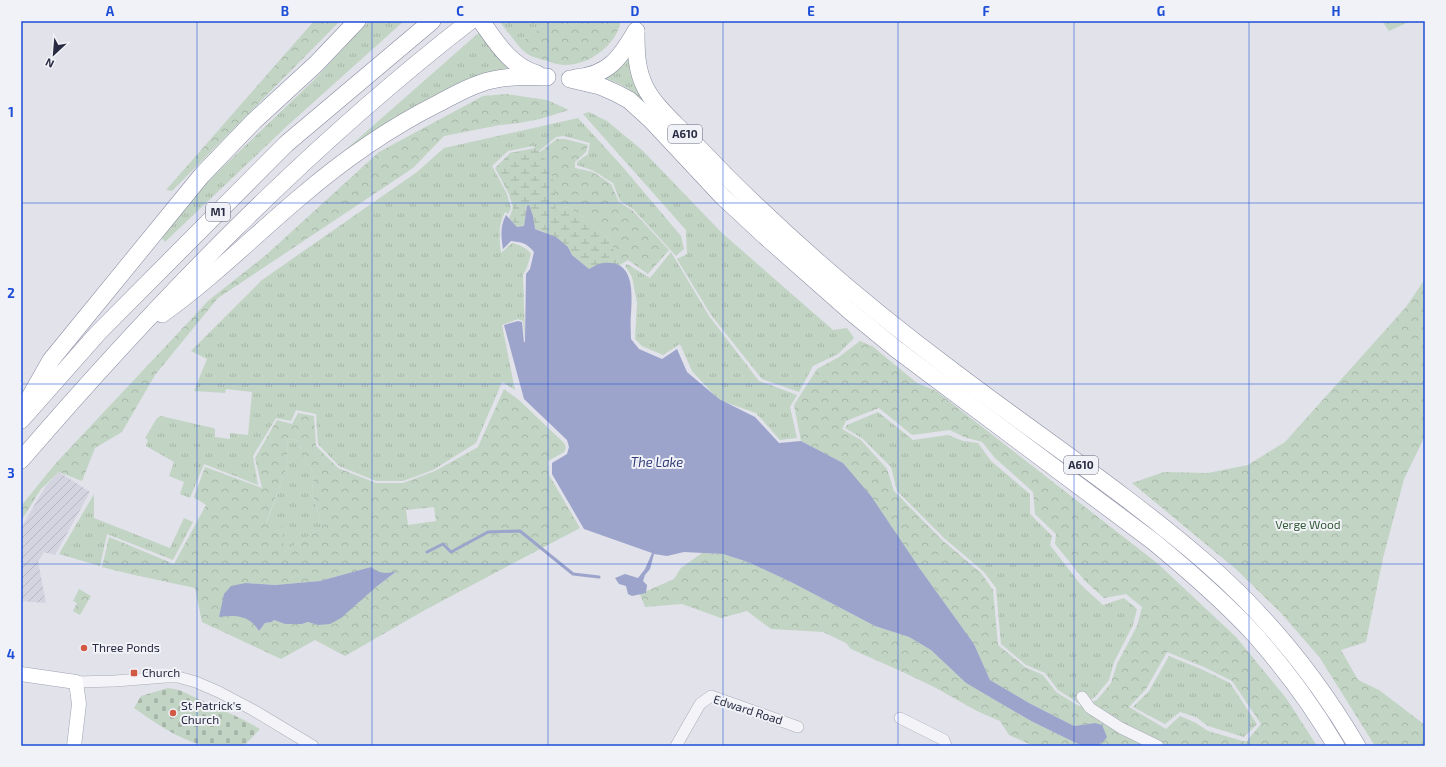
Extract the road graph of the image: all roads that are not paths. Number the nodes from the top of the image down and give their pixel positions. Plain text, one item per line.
1 (357, 21) edge
2 (432, 21) edge
3 (481, 21) edge
4 (464, 26) edge
5 (637, 26) edge
6 (547, 77) junction
7 (570, 79) junction
8 (128, 338) junction
9 (21, 413) edge
10 (21, 420) edge
11 (21, 460) edge
12 (21, 674) edge
13 (76, 682) junction
14 (1082, 697) dead end
15 (900, 718) dead end
16 (798, 727) dead end
17 (74, 746) edge
18 (313, 746) edge
19 (676, 746) edge
20 (946, 746) edge
21 (1158, 746) edge
22 (1336, 746) edge
23 (1357, 746) edge

1 - 9 highway
2 - 10 highway, M1
3 - 6 highway
4 - 8 highway, M1
5 - 7 highway
5 - 23 highway, A610
6 - 7 highway
6 - 8 highway, M1
7 - 22 highway, A610
8 - 11 highway, M1
12 - 13 main road
13 - 17 main road
13 - 18 street
14 - 21 street
15 - 20 street
16 - 19 street, Edward Road

